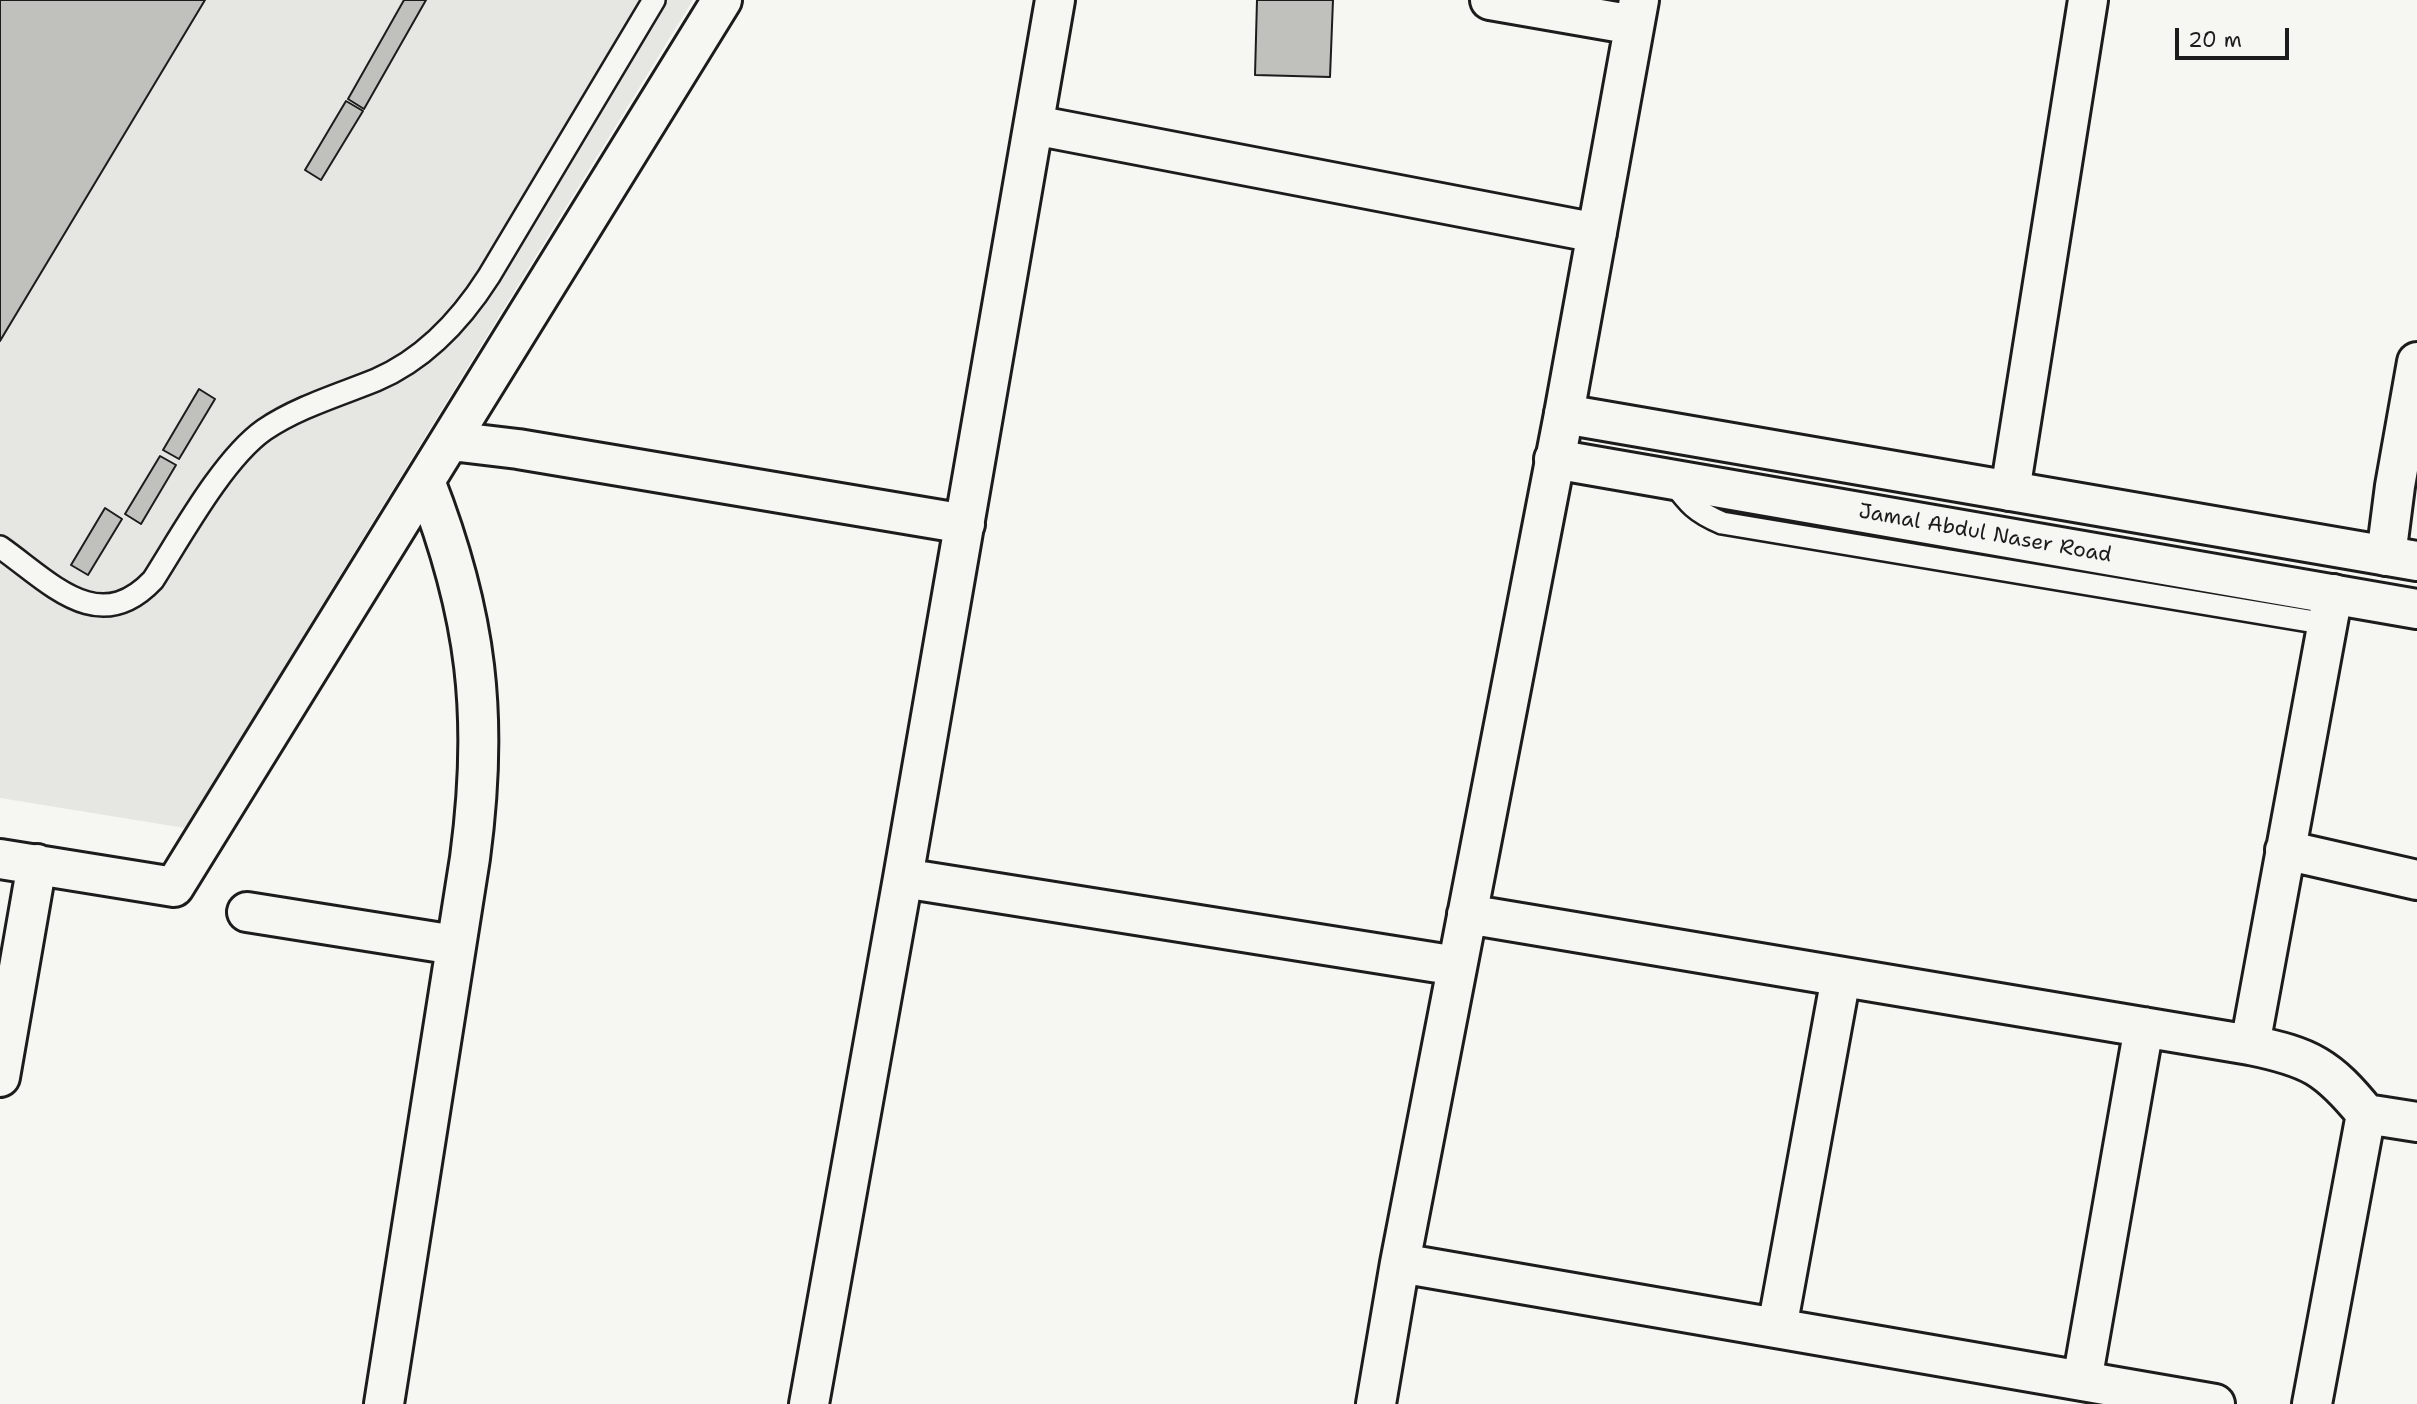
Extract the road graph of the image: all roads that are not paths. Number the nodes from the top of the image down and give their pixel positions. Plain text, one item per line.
1 (654, 0) edge
2 (722, 0) edge
3 (1055, 0) edge
4 (1490, 0) edge
5 (2088, 0) edge
6 (1637, 12) edge
7 (1034, 125) junction
8 (1597, 233) junction
9 (2417, 362) edge
10 (1564, 414) junction
11 (451, 441) junction
12 (1554, 459) junction
13 (425, 481) junction
14 (2010, 491) junction
15 (965, 524) junction
16 (0, 547) edge
17 (2401, 559) edge
18 (2330, 609) junction
19 (2417, 609) edge
20 (2285, 850) junction
21 (18, 861) edge
22 (904, 878) junction
23 (2417, 880) edge
24 (247, 912) dead end
25 (1467, 914) junction
26 (455, 945) junction
27 (1457, 966) junction
28 (1841, 977) junction
29 (2144, 1027) junction
30 (2250, 1045) junction
31 (0, 1077) edge
32 (2367, 1114) junction
33 (2417, 1122) edge
34 (1400, 1263) junction
35 (1777, 1328) junction
36 (2082, 1381) junction
37 (384, 1404) edge
38 (809, 1404) edge
39 (1376, 1404) edge
40 (2216, 1404) edge
41 (2312, 1404) edge

1 - 16 lane
2 - 11 street
3 - 7 street
4 - 6 street
5 - 14 street
6 - 8 street
7 - 8 street
7 - 15 street
8 - 10 street
9 - 17 street
10 - 12 street
10 - 14 street
11 - 13 street
11 - 15 street
12 - 18 street, Jamal Abdul Naser Road
12 - 25 street
13 - 21 street
13 - 26 street
14 - 17 street
15 - 22 street
18 - 19 street, Jamal Abdul Naser Road
18 - 20 street
20 - 23 street
20 - 30 street
21 - 31 street
22 - 27 street
22 - 38 street
24 - 26 street
25 - 27 street
25 - 28 street
26 - 37 street
27 - 34 street
28 - 29 street
28 - 35 street
29 - 30 street
29 - 36 street
30 - 32 street
32 - 33 street
32 - 41 street
34 - 35 street
34 - 39 street
35 - 36 street
36 - 40 street

